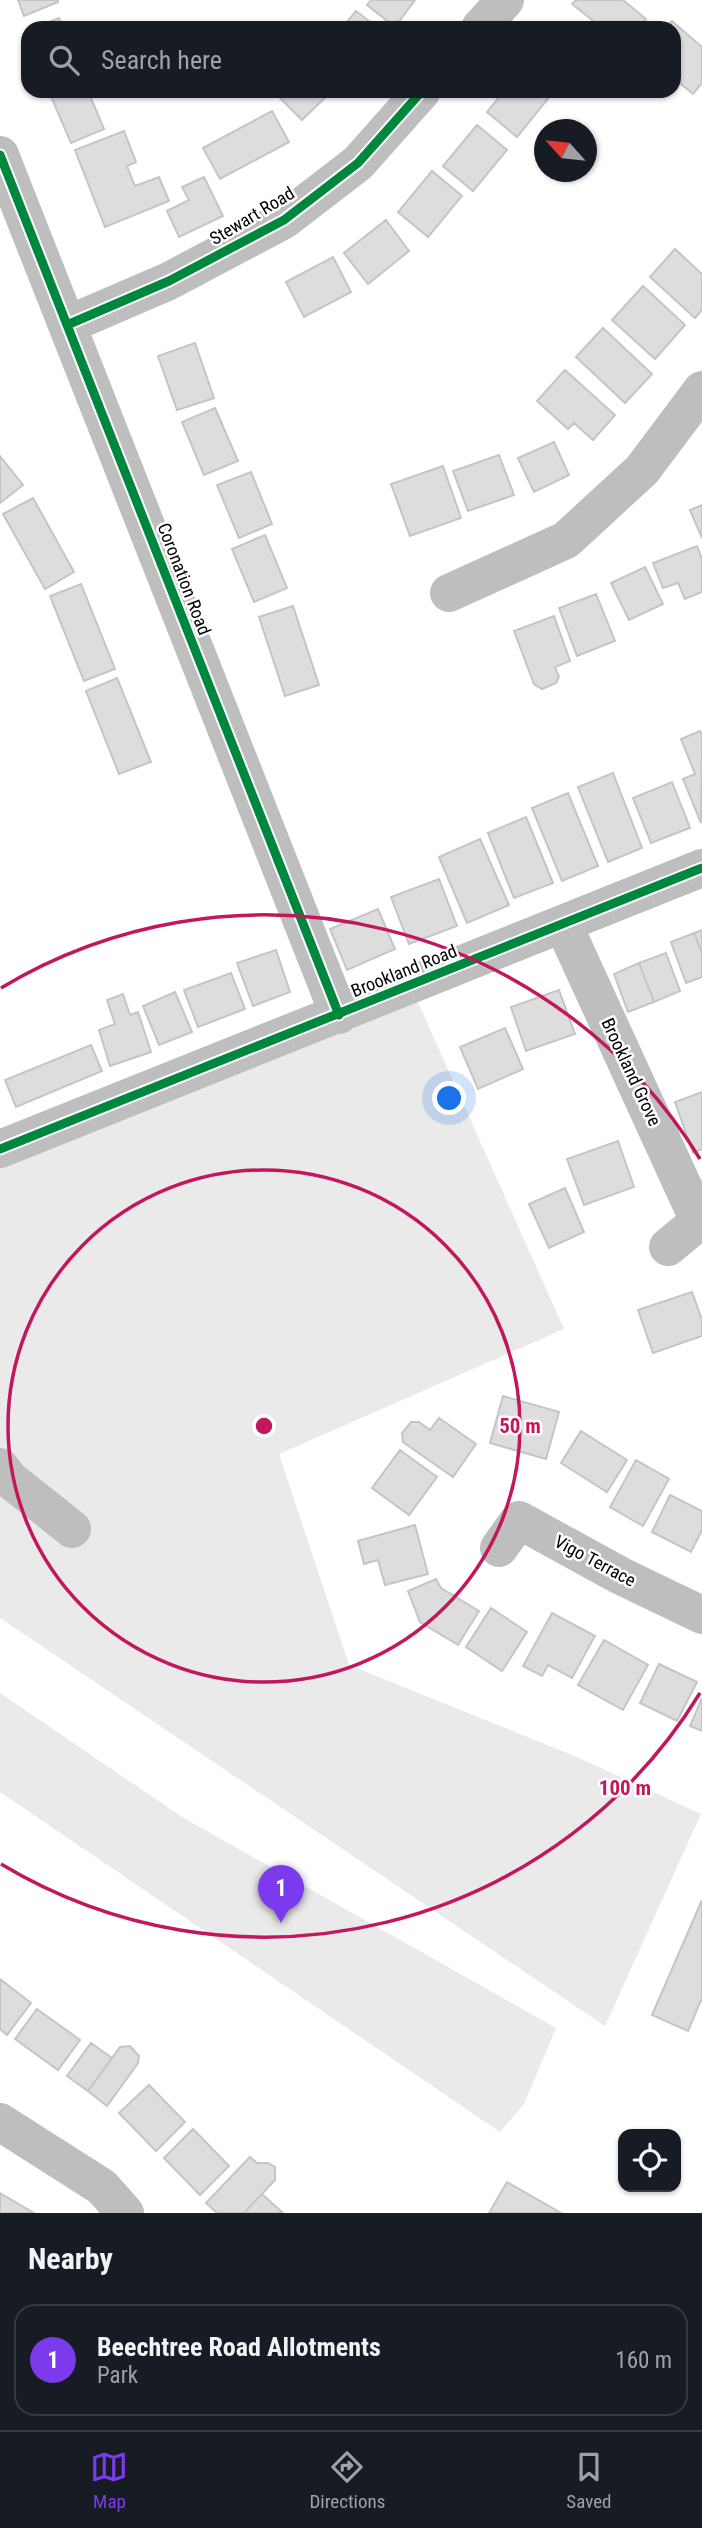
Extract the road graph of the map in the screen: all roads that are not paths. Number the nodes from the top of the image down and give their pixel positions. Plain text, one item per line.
1 (505, 0) edge
2 (486, 21) edge
3 (416, 98) edge
4 (0, 155) edge
5 (68, 325) junction
6 (702, 390) edge
7 (449, 593) dead end
8 (702, 868) edge
9 (563, 924) junction
10 (339, 1015) junction
11 (0, 1149) edge
12 (700, 1220) edge
13 (668, 1247) dead end
14 (0, 1467) edge
15 (72, 1529) dead end
16 (499, 1548) dead end
17 (702, 1615) edge
18 (0, 2122) edge
19 (125, 2213) edge

1 - 2 street
3 - 5 street, Stewart Road
4 - 5 street, Coronation Road
5 - 10 street, Coronation Road
6 - 7 street
8 - 9 street, Brookland Road
9 - 10 street, Brookland Road
9 - 12 street, Brookland Grove
10 - 11 street, Brookland Road
12 - 13 street, Brookland Grove
14 - 15 street
16 - 17 street, Vigo Terrace
18 - 19 street

